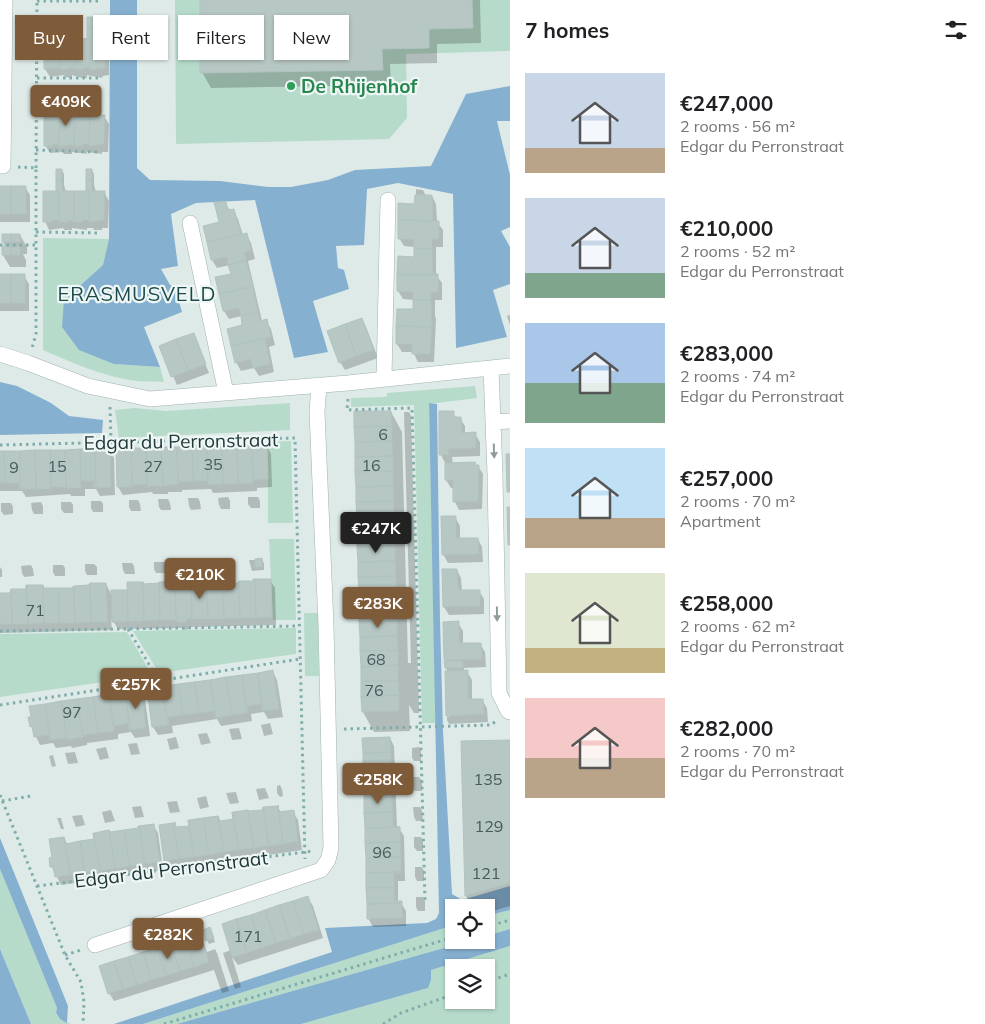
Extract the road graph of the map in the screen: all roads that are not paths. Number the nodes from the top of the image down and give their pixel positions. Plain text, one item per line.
1 (5, 0) edge
2 (2, 166) edge
3 (388, 200) dead end
4 (190, 223) dead end
5 (0, 354) edge
6 (510, 366) edge
7 (491, 368) junction
8 (384, 378) junction
9 (319, 385) junction
10 (226, 393) junction
11 (510, 421) edge
12 (493, 422) junction
13 (509, 712) edge
14 (95, 945) dead end

1 - 2 street
3 - 8 street
4 - 10 street
5 - 10 street
6 - 7 street
7 - 8 street
7 - 12 street
8 - 9 street
9 - 10 street
9 - 14 street, Edgar du Perronstraat
11 - 12 street
12 -> 13 street

